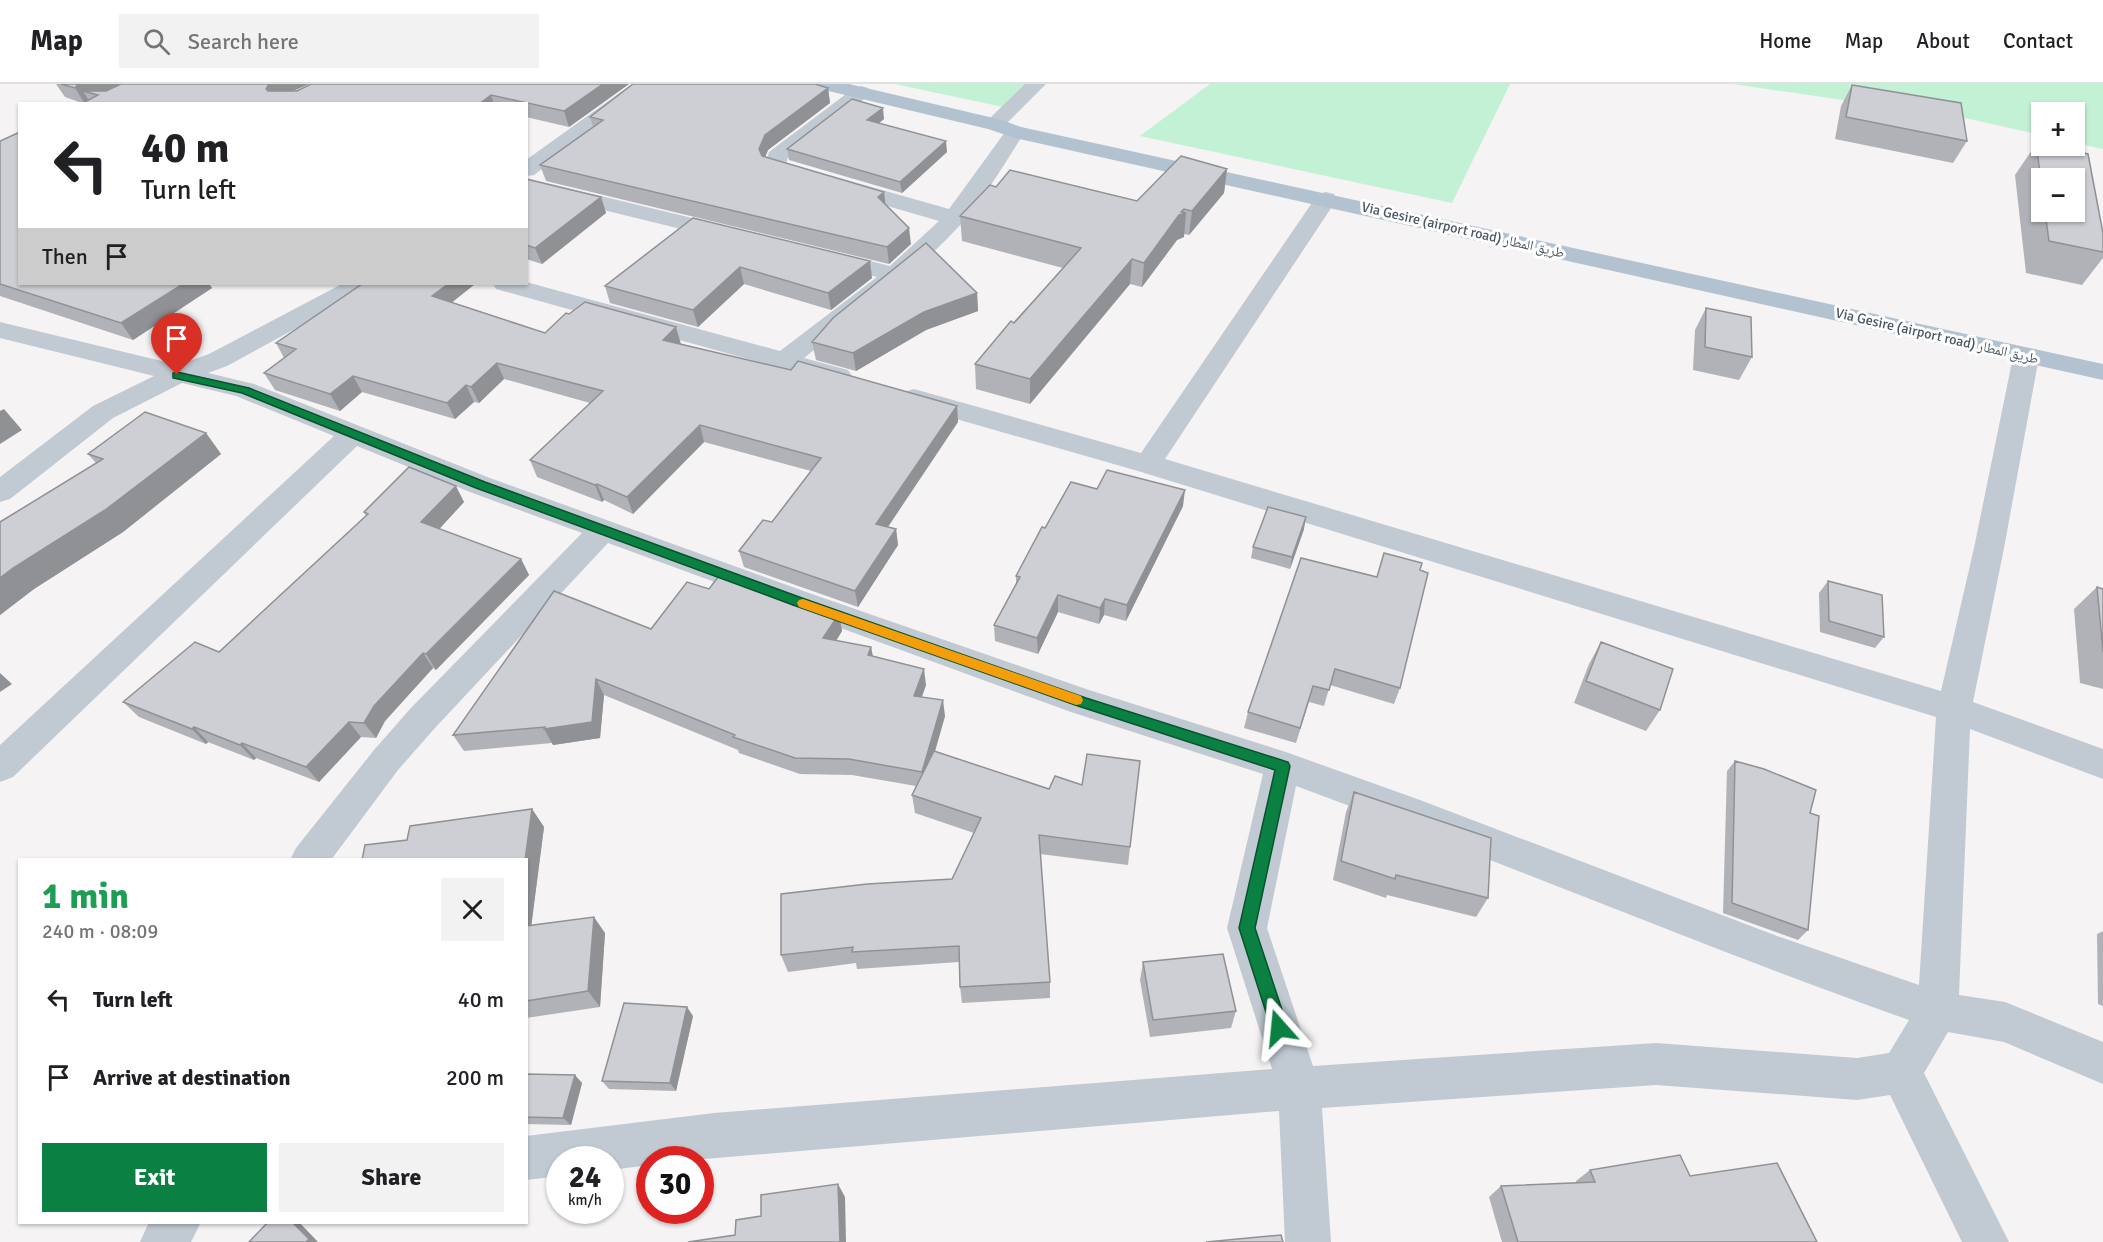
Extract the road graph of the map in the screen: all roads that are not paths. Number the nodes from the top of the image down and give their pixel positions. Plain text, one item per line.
1 (645, 84) edge
2 (823, 84) edge
3 (1035, 84) edge
4 (861, 92) junction
5 (1005, 128) junction
6 (528, 169) edge
7 (528, 184) edge
8 (1326, 199) junction
9 (954, 218) junction
10 (746, 238) edge
11 (803, 252) edge
12 (895, 274) junction
13 (356, 285) edge
14 (509, 285) edge
15 (0, 330) edge
16 (2026, 357) junction
17 (784, 361) junction
18 (2103, 372) edge
19 (177, 375) junction
20 (353, 434) junction
21 (1148, 464) junction
22 (0, 492) edge
23 (603, 530) junction
24 (1954, 709) junction
25 (2103, 764) edge
26 (1283, 766) junction
27 (0, 767) edge
28 (311, 858) edge
29 (1938, 1011) junction
30 (2103, 1064) edge
31 (1901, 1072) junction
32 (1299, 1088) junction
33 (528, 1158) edge
34 (176, 1224) edge
35 (163, 1242) edge
36 (1308, 1242) edge
37 (1986, 1242) edge

1 - 6 street
2 - 4 main road, Via Gesire (airport road) طريق المطار
3 - 5 street
4 - 5 main road, Via Gesire (airport road) طريق المطار
4 - 9 street
5 - 8 main road, Via Gesire (airport road) طريق المطار
5 - 9 street
7 - 10 street
8 - 16 main road, Via Gesire (airport road) طريق المطار
8 - 21 street
9 - 12 street
11 - 12 street
12 - 17 street
13 - 19 street
14 - 17 street
15 - 19 street
16 - 18 main road, Via Gesire (airport road) طريق المطار
16 - 24 street
17 - 21 street
19 - 20 street
19 - 22 street
20 - 23 street
20 - 27 street
21 - 24 street
23 - 26 street
23 - 28 street
24 - 25 street
24 - 29 street
26 - 29 street
26 - 32 street
29 - 30 street
29 - 31 street
31 - 32 street
31 - 37 street
32 - 33 street
32 - 36 street
34 - 35 street

